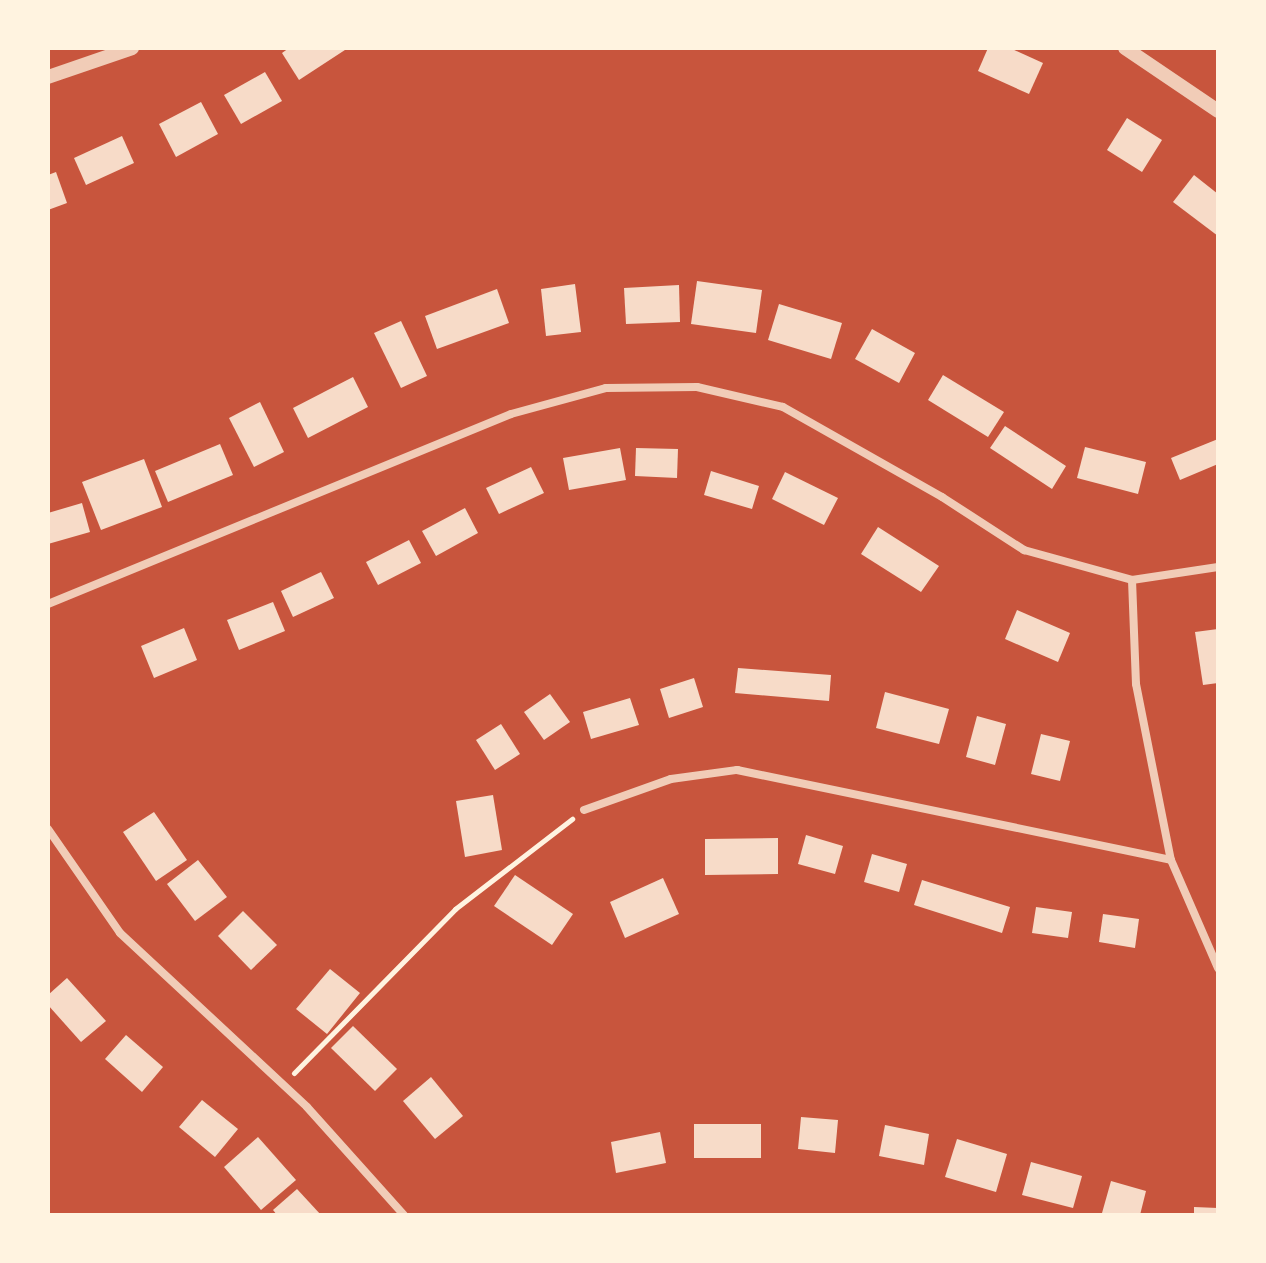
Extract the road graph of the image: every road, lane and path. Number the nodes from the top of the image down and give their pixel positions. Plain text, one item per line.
1 (132, 48) edge
2 (1125, 48) edge
3 (48, 77) edge
4 (1218, 111) edge
5 (1218, 567) edge
6 (1132, 580) junction
7 (48, 604) edge
8 (584, 810) joint
9 (48, 829) edge
10 (1171, 860) junction
11 (1218, 968) edge
12 (282, 1085) junction
13 (404, 1215) edge

1 - 3 street
2 - 4 street
5 - 6 street
6 - 7 street
6 - 10 street
8 - 10 street
8 - 12 path
9 - 12 street
10 - 11 street
12 - 13 street

